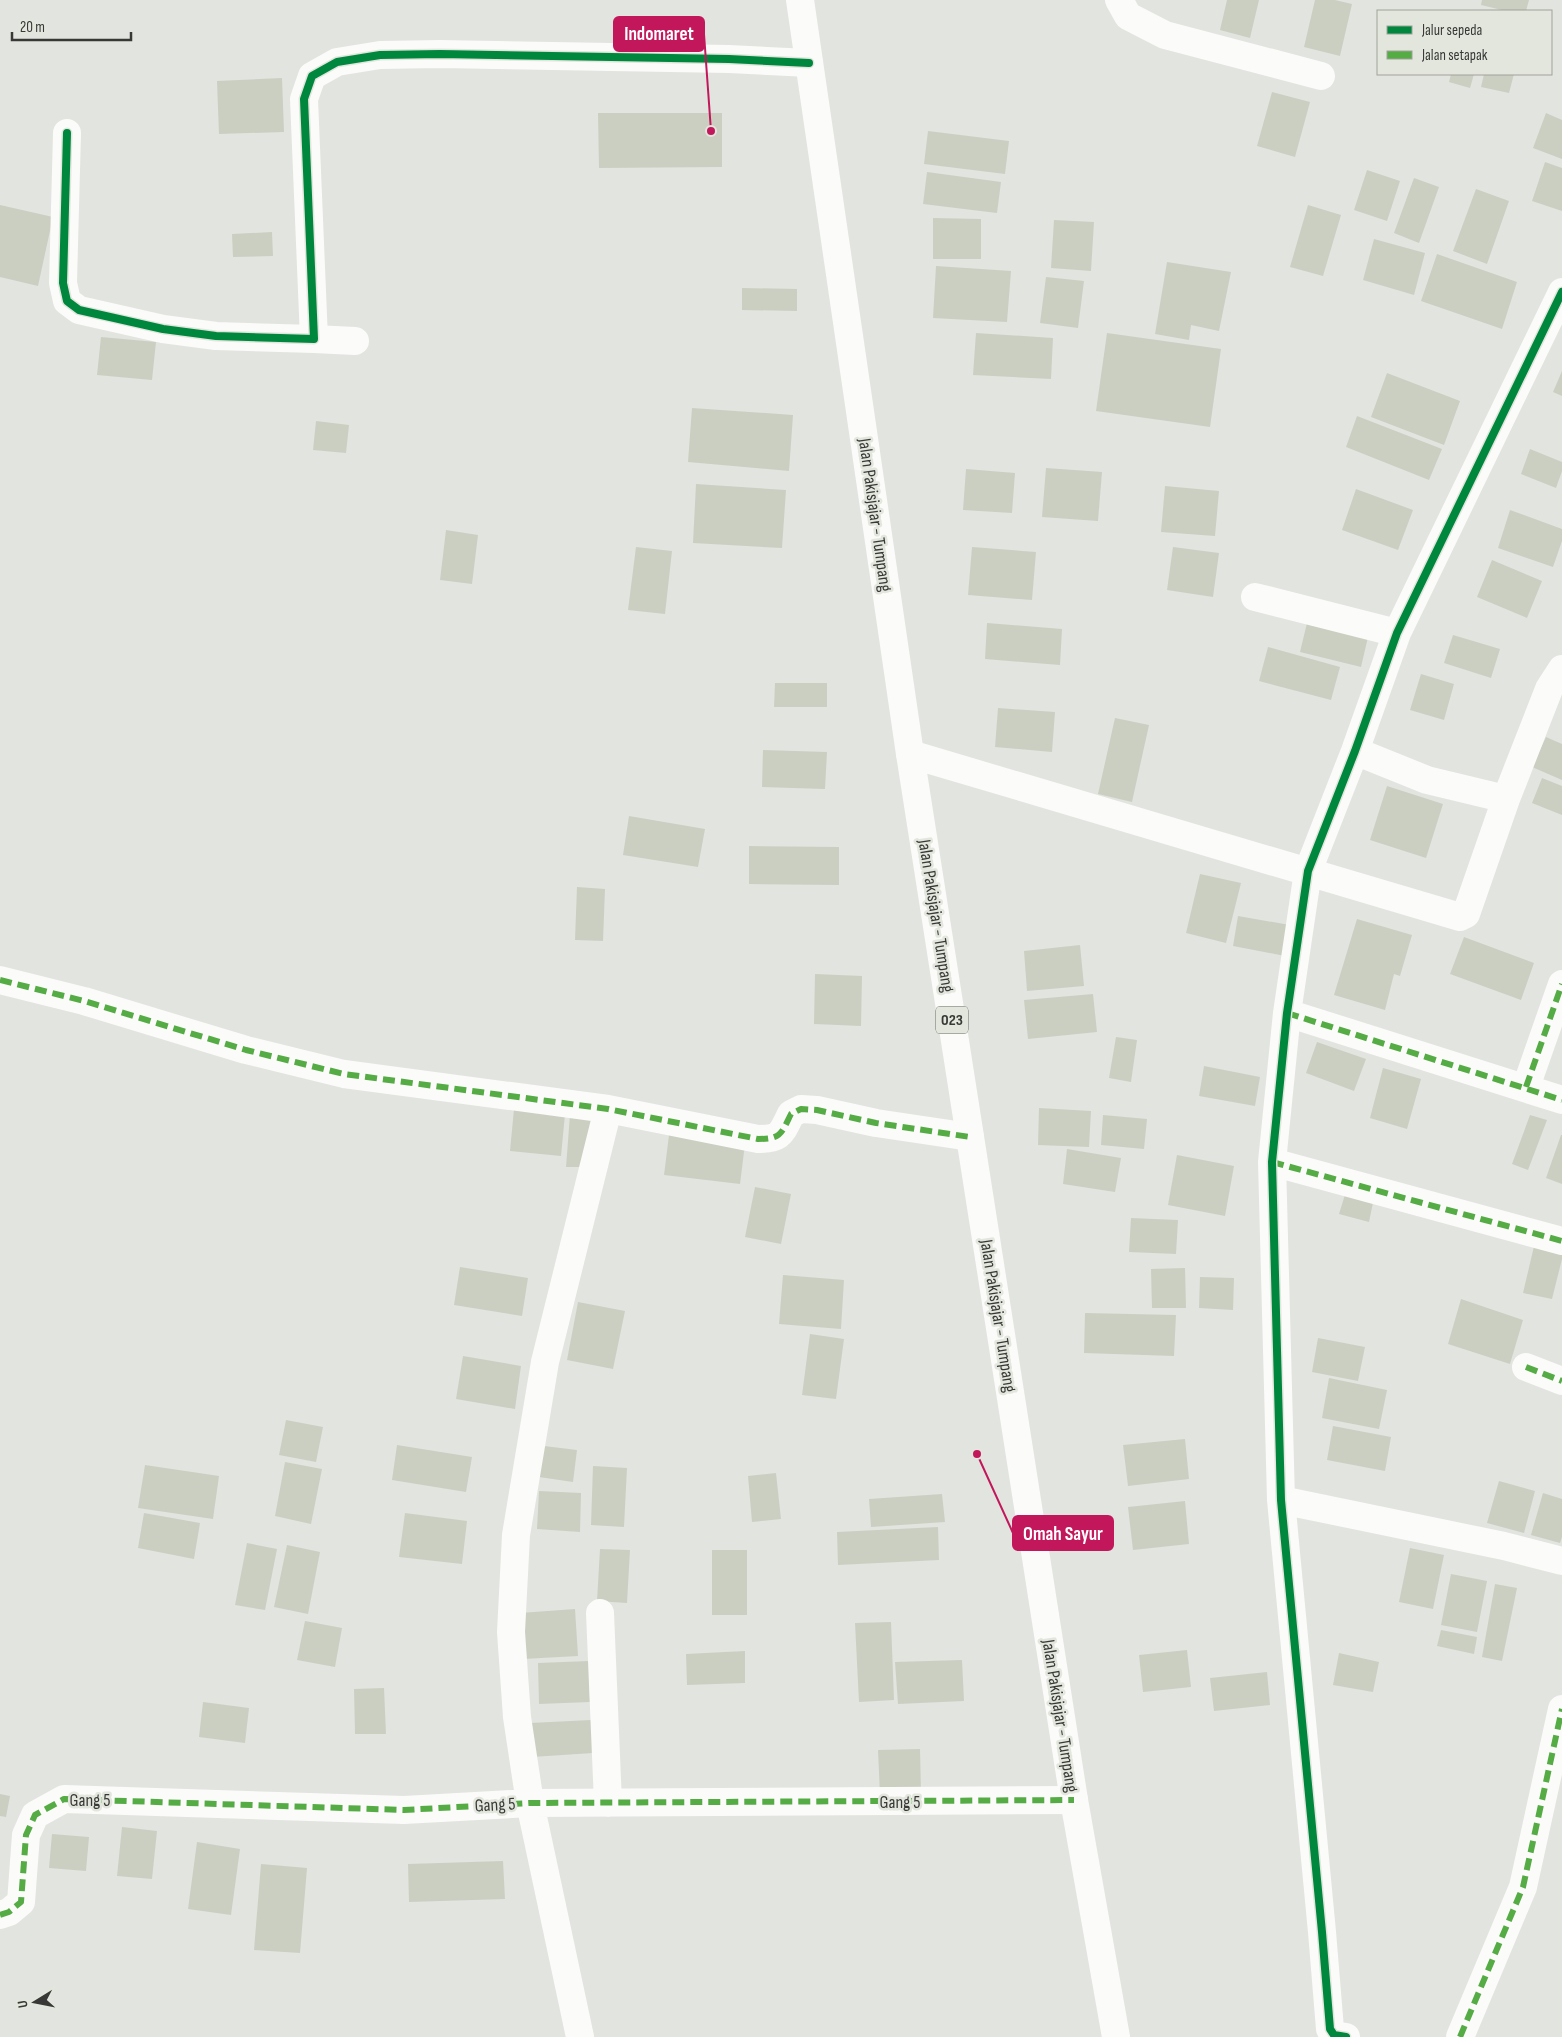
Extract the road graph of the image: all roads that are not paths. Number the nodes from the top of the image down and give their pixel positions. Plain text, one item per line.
1 (800, 0) edge
2 (1119, 0) edge
3 (808, 63) junction
4 (1321, 76) dead end
5 (67, 133) dead end
6 (1562, 292) edge
7 (314, 339) junction
8 (355, 341) dead end
9 (1255, 597) dead end
10 (1397, 633) junction
11 (1562, 669) edge
12 (1355, 752) junction
13 (910, 754) junction
14 (1506, 799) junction
15 (1308, 871) junction
16 (0, 980) edge
17 (1562, 984) edge
18 (1287, 1013) junction
19 (1526, 1087) junction
20 (1562, 1100) edge
21 (608, 1109) junction
22 (970, 1137) junction
23 (1272, 1162) junction
24 (1562, 1241) edge
25 (1526, 1367) dead end
26 (1562, 1381) edge
27 (1282, 1500) junction
28 (1562, 1561) edge
29 (600, 1612) dead end
30 (1562, 1709) edge
31 (1074, 1800) junction
32 (530, 1803) junction
33 (608, 1803) junction
34 (0, 1914) edge
35 (580, 2037) edge
36 (1116, 2037) edge
37 (1346, 2037) edge
38 (1460, 2037) edge

1 - 3 street, Jalan Pakisjajar - Tumpang / 023
2 - 4 street
3 - 7 street
3 - 13 street, Jalan Pakisjajar - Tumpang / 023
5 - 7 street
6 - 10 street
7 - 8 street
9 - 10 street
10 - 12 street
11 - 14 street
12 - 14 street
12 - 15 street
13 - 15 street
13 - 22 street, Jalan Pakisjajar - Tumpang / 023
14 - 15 street
15 - 18 street
16 - 21 street
17 - 19 street
18 - 19 street
18 - 23 street
19 - 20 street
21 - 22 street
21 - 32 street
22 - 31 street, Jalan Pakisjajar - Tumpang / 023
23 - 24 street
23 - 27 street
25 - 26 street
27 - 28 street
27 - 37 street
29 - 33 street
30 - 38 street
31 - 33 street, Gang 5
31 - 36 street, Jalan Pakisjajar - Tumpang / 023
32 - 33 street, Gang 5
32 - 34 street, Gang 5
32 - 35 street

